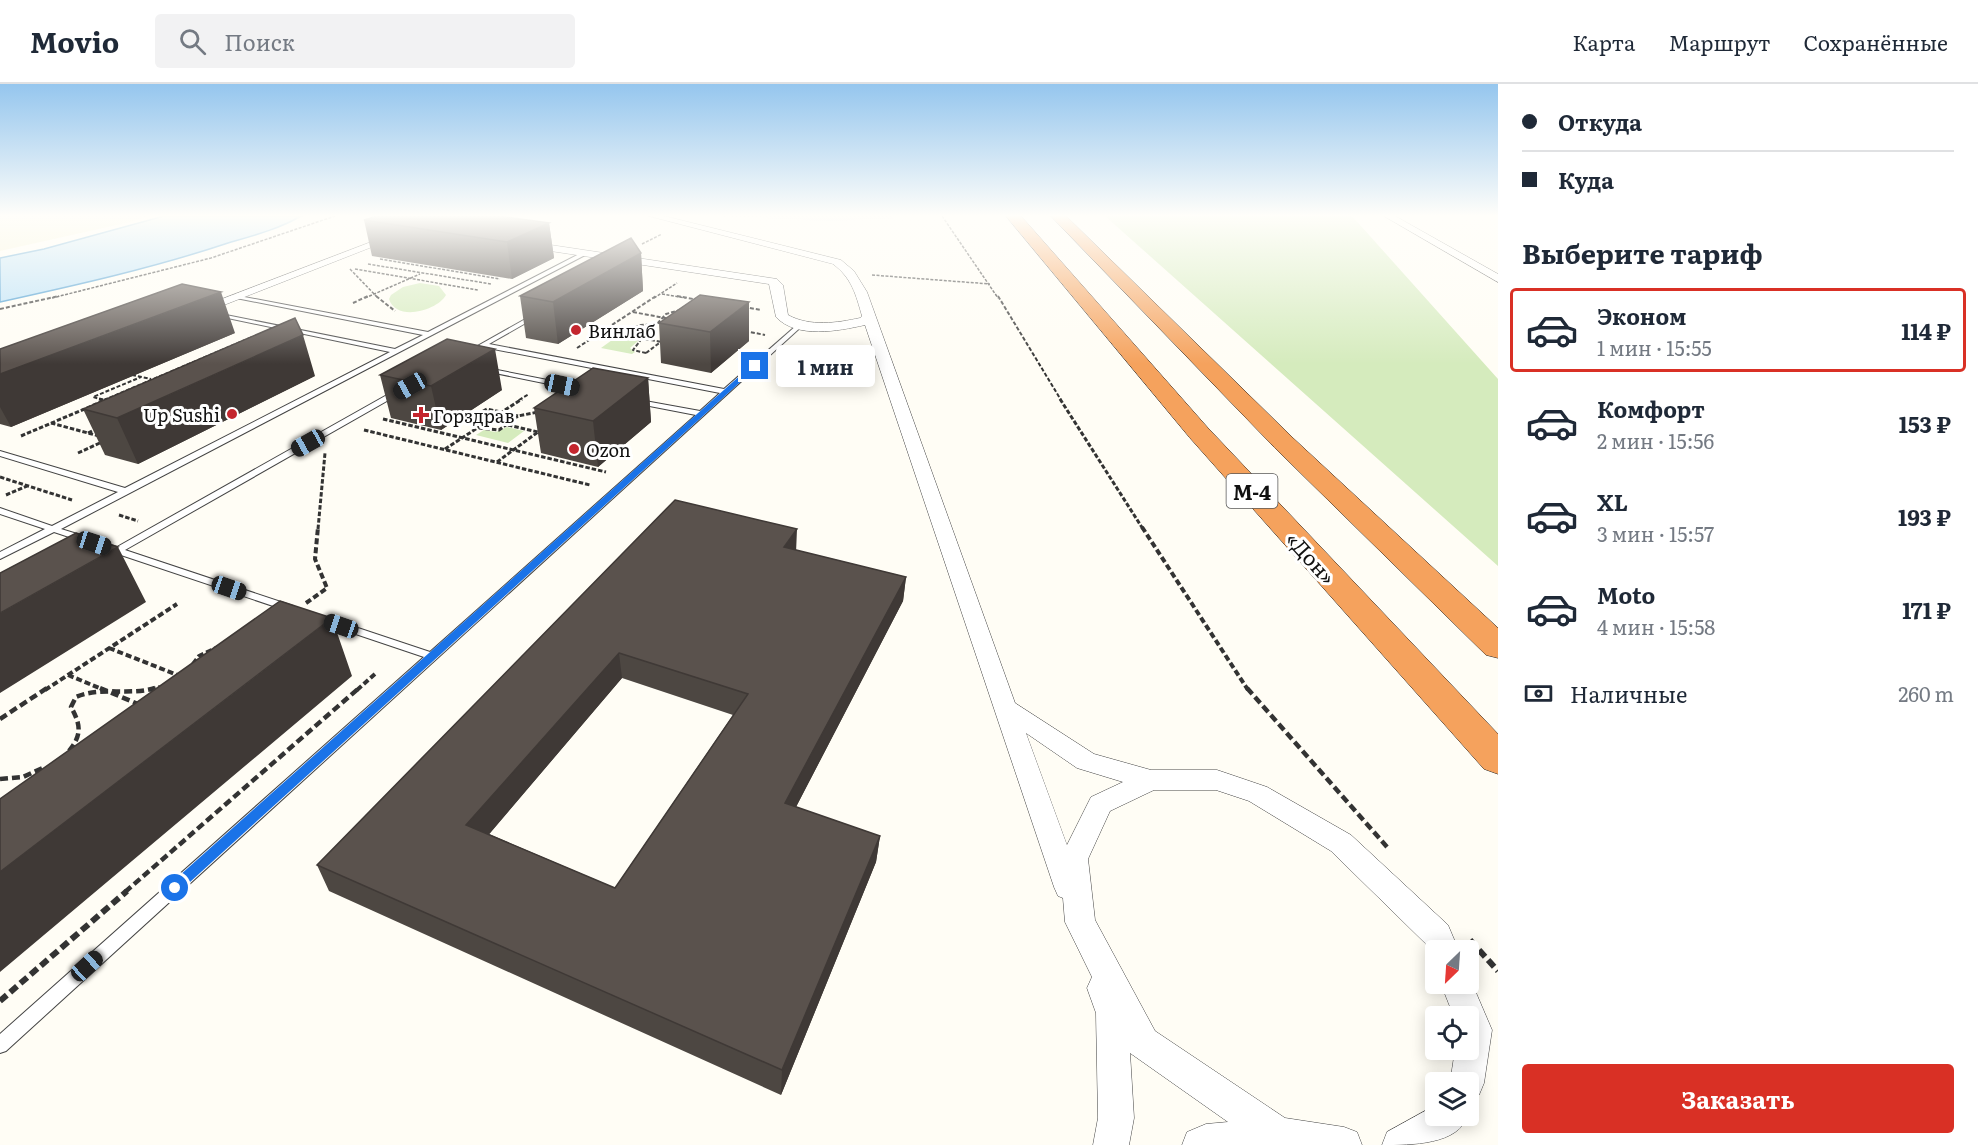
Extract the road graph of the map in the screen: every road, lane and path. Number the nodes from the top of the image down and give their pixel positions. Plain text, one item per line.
1 (188, 266) edge
2 (317, 266) edge
3 (379, 266) edge
4 (417, 266) edge
5 (421, 266) edge
6 (465, 266) edge
7 (561, 266) edge
8 (670, 266) edge
9 (842, 266) edge
10 (977, 266) edge
11 (1055, 266) edge
12 (1107, 266) edge
13 (1475, 266) edge
14 (407, 270) junction
15 (454, 271) junction
16 (422, 273) junction
17 (853, 273) junction
18 (443, 276) junction
19 (410, 278) junction
20 (501, 279) edge
21 (1498, 279) edge
22 (680, 281) dead end
23 (990, 284) junction
24 (499, 286) edge
25 (488, 291) edge
26 (374, 294) junction
27 (661, 294) junction
28 (702, 294) edge
29 (236, 297) junction
30 (696, 299) junction
31 (704, 300) edge
32 (698, 304) edge
33 (347, 306) dead end
34 (739, 306) edge
35 (0, 309) edge
36 (684, 310) edge
37 (396, 311) dead end
38 (542, 311) edge
39 (765, 311) dead end
40 (632, 312) junction
41 (194, 313) joint
42 (868, 316) junction
43 (660, 317) junction
44 (679, 320) edge
45 (799, 326) junction
46 (609, 327) junction
47 (628, 330) junction
48 (743, 331) edge
49 (429, 334) junction
50 (670, 335) dead end
51 (765, 335) dead end
52 (252, 336) edge
53 (636, 337) junction
54 (243, 340) junction
55 (254, 342) edge
56 (661, 342) junction
57 (668, 343) edge
58 (483, 345) junction
59 (577, 348) dead end
60 (653, 348) junction
61 (659, 349) edge
62 (397, 351) junction
63 (646, 353) junction
64 (459, 358) edge
65 (638, 359) dead end
66 (480, 368) edge
67 (174, 370) junction
68 (138, 371) edge
69 (182, 372) edge
70 (141, 377) junction
71 (152, 380) junction
72 (410, 386) edge
73 (127, 390) junction
74 (585, 390) edge
75 (138, 392) edge
76 (726, 392) junction
77 (526, 395) dead end
78 (632, 399) edge
79 (104, 400) junction
80 (88, 407) junction
81 (97, 409) edge
82 (542, 411) edge
83 (501, 412) junction
84 (702, 414) junction
85 (518, 416) junction
86 (379, 418) dead end
87 (488, 421) junction
88 (51, 423) junction
89 (508, 425) junction
90 (478, 428) junction
91 (544, 428) edge
92 (96, 429) edge
93 (361, 429) dead end
94 (538, 432) junction
95 (88, 433) junction
96 (326, 433) junction
97 (544, 434) edge
98 (21, 436) dead end
99 (463, 438) junction
100 (445, 450) junction
101 (513, 450) junction
102 (0, 453) edge
103 (78, 453) dead end
104 (496, 462) junction
105 (606, 472) dead end
106 (27, 485) dead end
107 (590, 485) dead end
108 (125, 491) junction
109 (0, 498) edge
110 (0, 511) edge
111 (53, 528) junction
112 (118, 550) junction
113 (0, 556) edge
114 (109, 556) dead end
115 (177, 604) dead end
116 (296, 610) joint
117 (307, 614) edge
118 (222, 647) edge
119 (1498, 647) edge
120 (109, 648) junction
121 (432, 656) junction
122 (191, 667) edge
123 (185, 671) edge
124 (68, 675) junction
125 (375, 675) dead end
126 (178, 678) junction
127 (188, 679) edge
128 (166, 684) edge
129 (101, 689) junction
130 (143, 706) edge
131 (1006, 708) junction
132 (0, 719) edge
133 (66, 754) edge
134 (1498, 759) edge
135 (52, 763) edge
136 (0, 779) edge
137 (1151, 780) junction
138 (1395, 855) dead end
139 (1080, 922) junction
140 (1449, 940) edge
141 (1479, 959) edge
142 (1498, 971) edge
143 (1460, 994) edge
144 (0, 1001) edge
145 (0, 1045) edge
146 (1469, 1072) edge
147 (1433, 1126) edge
148 (1279, 1136) junction
149 (1110, 1145) edge
150 (1200, 1145) edge
151 (1344, 1145) edge
152 (1400, 1145) edge

1 - 35 path
2 - 29 street
3 - 14 path
4 - 14 path
5 - 15 path
6 - 15 path
7 - 49 lane
8 - 45 street
9 - 17 street
10 - 23 path
11 - 134 highway, «Дон» / М-4
12 - 119 highway, М-4
13 - 21 street
14 - 16 path
15 - 18 path
15 - 20 path
16 - 18 path
16 - 19 path
17 - 23 path
17 - 42 street
18 - 24 path
19 - 25 path
19 - 26 path
19 - 26 path
22 - 27 path
23 - 138 path
26 - 33 path
26 - 37 path
27 - 30 path
27 - 40 path
28 - 30 path
29 - 41 street
29 - 49 lane
30 - 31 path
30 - 32 path
34 - 39 path
36 - 43 path
38 - 58 lane
40 - 43 path
40 - 46 path
41 - 62 lane
42 - 45 street
42 - 131 street
43 - 44 path
43 - 47 path
45 - 76 lane
46 - 47 path
46 - 59 path
47 - 53 path
48 - 51 path
49 - 62 lane
50 - 56 path
52 - 54 path
53 - 56 path
53 - 63 path
54 - 55 path
54 - 67 path
56 - 57 path
56 - 60 path
58 - 64 lane
58 - 76 lane
60 - 61 path
60 - 63 path
62 - 108 lane
63 - 65 path
66 - 74 lane
67 - 69 path
67 - 71 path
68 - 70 path
70 - 71 path
70 - 79 path
71 - 73 path
72 - 96 lane
73 - 75 path
73 - 79 path
76 - 84 lane
77 - 83 path
78 - 84 lane
79 - 80 path
80 - 81 path
80 - 88 path
82 - 85 path
83 - 85 path
83 - 87 path
83 - 87 path
84 - 121 lane
85 - 89 path
86 - 99 path
87 - 90 path
88 - 95 path
88 - 98 path
89 - 90 path
89 - 94 path
90 - 99 path
91 - 94 path
92 - 95 path
93 - 100 path
94 - 97 path
94 - 101 path
95 - 103 path
96 - 112 lane
96 - 116 path
99 - 100 path
99 - 101 path
100 - 104 path
101 - 104 path
101 - 105 path
102 - 108 lane
104 - 107 path
106 - 109 path
108 - 111 lane
110 - 111 lane
111 - 112 lane
111 - 113 lane
112 - 114 lane
112 - 116 lane
115 - 120 path
117 - 121 lane
118 - 122 path
120 - 124 path
120 - 126 path
121 - 145 lane
123 - 126 path
124 - 129 path
124 - 132 path
125 - 144 path
126 - 127 path
128 - 129 path
129 - 130 path
129 - 133 path
131 - 137 street
131 - 139 street
135 - 136 path
137 - 139 street
137 - 140 street
139 - 148 street
139 - 149 street
141 - 142 path
143 - 146 street
147 - 152 street
148 - 150 street
148 - 151 street

